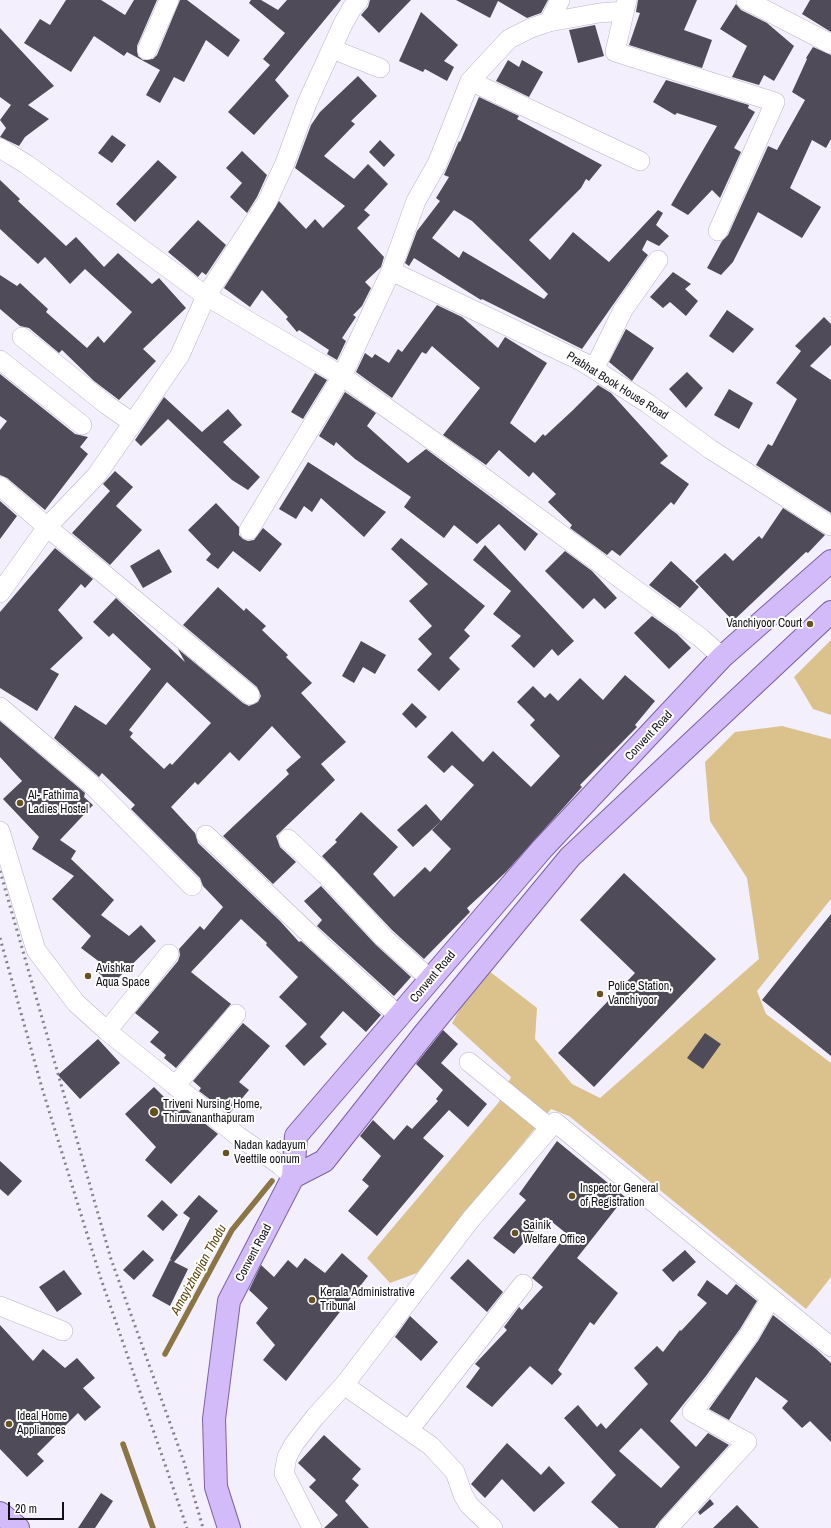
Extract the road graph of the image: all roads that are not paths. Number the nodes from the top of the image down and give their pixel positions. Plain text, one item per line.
1 (169, 0) edge
2 (359, 0) edge
3 (560, 0) edge
4 (748, 0) edge
5 (626, 6) edge
6 (549, 22) junction
7 (831, 44) edge
8 (332, 49) junction
9 (147, 50) dead end
10 (380, 68) dead end
11 (470, 81) junction
12 (0, 148) edge
13 (640, 161) dead end
14 (718, 231) dead end
15 (658, 260) dead end
16 (391, 271) junction
17 (206, 296) junction
18 (22, 337) dead end
19 (0, 360) edge
20 (594, 369) junction
21 (342, 376) junction
22 (133, 423) junction
23 (82, 426) dead end
24 (0, 486) edge
25 (828, 525) edge
26 (47, 527) junction
27 (249, 530) dead end
28 (831, 561) edge
29 (0, 593) edge
30 (831, 612) edge
31 (722, 657) junction
32 (250, 695) dead end
33 (0, 706) edge
34 (0, 830) edge
35 (206, 835) dead end
36 (288, 839) dead end
37 (192, 886) dead end
38 (169, 954) dead end
39 (431, 980) junction
40 (236, 1014) dead end
41 (400, 1016) junction
42 (107, 1031) junction
43 (469, 1062) dead end
44 (176, 1086) junction
45 (550, 1128) junction
46 (287, 1171) junction
47 (524, 1284) dead end
48 (771, 1298) junction
49 (0, 1306) edge
50 (62, 1331) dead end
51 (831, 1347) edge
52 (344, 1385) junction
53 (409, 1430) junction
54 (216, 1487) junction
55 (0, 1513) edge
56 (18, 1528) edge
57 (229, 1528) edge
58 (242, 1528) edge
59 (312, 1528) edge
60 (493, 1528) edge
61 (668, 1528) edge

1 - 9 street
2 - 8 street
3 - 6 street
4 - 7 street
5 - 6 street
5 - 14 street
6 - 11 street
8 - 10 street
8 - 17 street
11 - 13 street
11 - 16 street
12 - 17 street
15 - 20 street
16 - 20 street, Prabhat Book House Road
16 - 21 street
17 - 21 street
17 - 22 street
18 - 22 street
19 - 23 street
20 - 25 street, Prabhat Book House Road
21 - 27 street
21 - 31 street
22 - 26 street
24 - 26 street
26 - 29 street
26 - 32 street
28 - 31 main road, Convent Road
30 - 46 main road
31 - 39 main road, Convent Road
33 - 37 street
34 - 42 street
35 - 41 street
36 - 39 street
38 - 42 street
39 - 41 main road, Convent Road
40 - 44 street
41 - 46 main road, Convent Road
42 - 44 street
43 - 45 street
44 - 46 street
45 - 48 street
45 - 52 street
46 - 54 main road, Convent Road
47 - 53 street
48 - 51 street
48 - 61 street
49 - 50 street
52 - 53 street
52 - 59 street
53 - 60 street
54 - 57 main road
54 - 58 main road
55 - 56 main road

